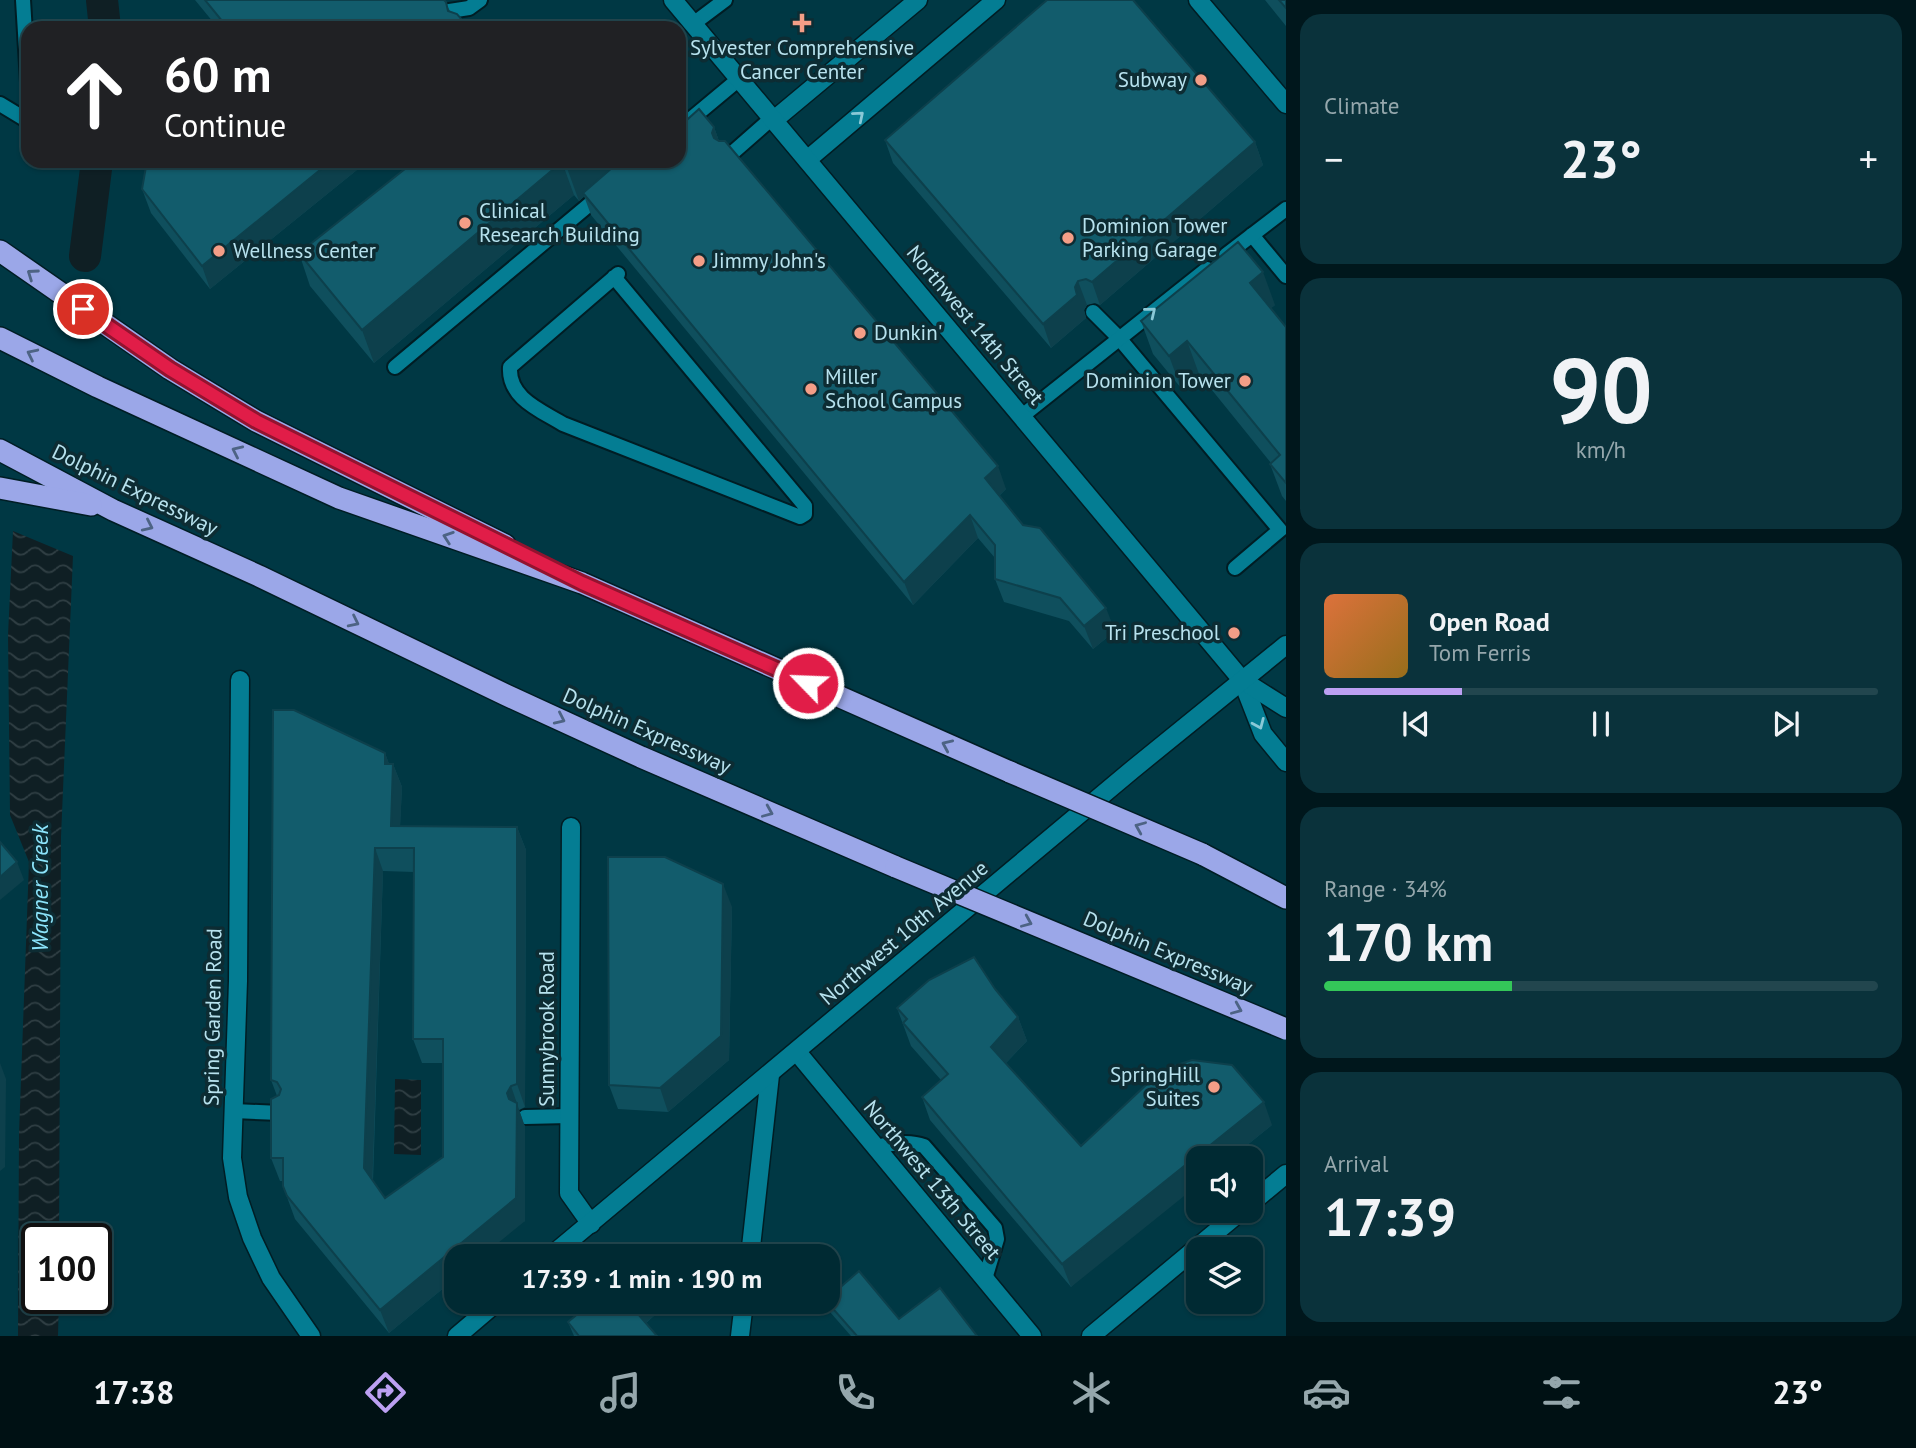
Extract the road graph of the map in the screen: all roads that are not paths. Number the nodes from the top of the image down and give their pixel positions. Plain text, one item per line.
1 (23, 0) edge
2 (673, 0) edge
3 (725, 0) edge
4 (918, 0) edge
5 (996, 0) edge
6 (1198, 0) edge
7 (474, 4) edge
8 (443, 12) edge
9 (24, 21) edge
10 (467, 21) edge
11 (693, 24) junction
12 (739, 79) junction
13 (0, 104) edge
14 (1286, 104) edge
15 (21, 117) edge
16 (773, 119) junction
17 (686, 123) edge
18 (730, 155) edge
19 (807, 160) junction
20 (609, 188) edge
21 (1286, 209) edge
22 (1252, 235) junction
23 (0, 251) edge
24 (616, 276) joint
25 (1286, 276) edge
26 (1093, 312) dead end
27 (0, 338) edge
28 (1119, 338) junction
29 (395, 367) dead end
30 (1022, 416) junction
31 (0, 450) edge
32 (0, 488) edge
33 (113, 510) junction
34 (1235, 568) dead end
35 (582, 583) junction
36 (1286, 645) edge
37 (240, 680) dead end
38 (1241, 680) junction
39 (1286, 708) edge
40 (1286, 762) edge
41 (571, 827) dead end
42 (1202, 854) junction
43 (1286, 882) edge
44 (1286, 898) edge
45 (1286, 1029) edge
46 (797, 1052) junction
47 (770, 1075) junction
48 (234, 1111) junction
49 (280, 1113) edge
50 (525, 1116) dead end
51 (569, 1116) junction
52 (875, 1147) junction
53 (1286, 1174) edge
54 (1263, 1193) edge
55 (1227, 1223) edge
56 (591, 1224) junction
57 (566, 1244) edge
58 (751, 1244) edge
59 (985, 1279) junction
60 (482, 1314) edge
61 (743, 1314) edge
62 (311, 1336) edge
63 (457, 1336) edge
64 (740, 1336) edge
65 (1032, 1336) edge
66 (1091, 1336) edge

1 - 9 lane
2 - 11 street, Northwest 14th Street
3 - 11 lane
4 - 16 street
19 -> 5 street
6 - 14 street
7 - 8 lane
7 - 10 lane
11 - 12 street, Northwest 14th Street
12 - 16 street, Northwest 14th Street
12 - 17 lane
13 - 15 lane
16 - 18 lane
16 - 19 street, Northwest 14th Street
19 - 30 street, Northwest 14th Street
20 - 29 lane
21 - 22 lane
22 - 25 lane
28 -> 22 lane
35 -> 23 highway
24 - 24 lane
26 - 28 lane
35 -> 27 highway
28 - 30 lane
28 - 34 lane
30 - 38 street, Northwest 14th Street
31 - 33 highway, Dolphin Expressway
32 - 33 highway
33 -> 45 highway, Dolphin Expressway, bridge
42 -> 35 highway, bridge
36 - 38 street, Northwest 10th Avenue
37 - 48 street, Spring Garden Road
38 - 39 street, Northwest 14th Street
38 -> 40 street, Northwest 14th Street
38 - 46 street, Northwest 10th Avenue
41 - 51 street, Sunnybrook Road
42 - 43 highway
42 - 44 highway
46 - 47 street, Northwest 10th Avenue
46 - 52 street, Northwest 13th Street
47 - 56 street, Northwest 10th Avenue
47 - 58 street
48 - 49 lane
48 - 62 street, Spring Garden Road
50 - 51 lane
51 - 56 street, Sunnybrook Road
52 - 59 street, Northwest 13th Street
52 - 59 lane
53 - 54 street
55 - 66 street
56 - 57 street, Northwest 10th Avenue
59 - 65 street, Northwest 13th Street
60 - 63 street
61 - 64 street

